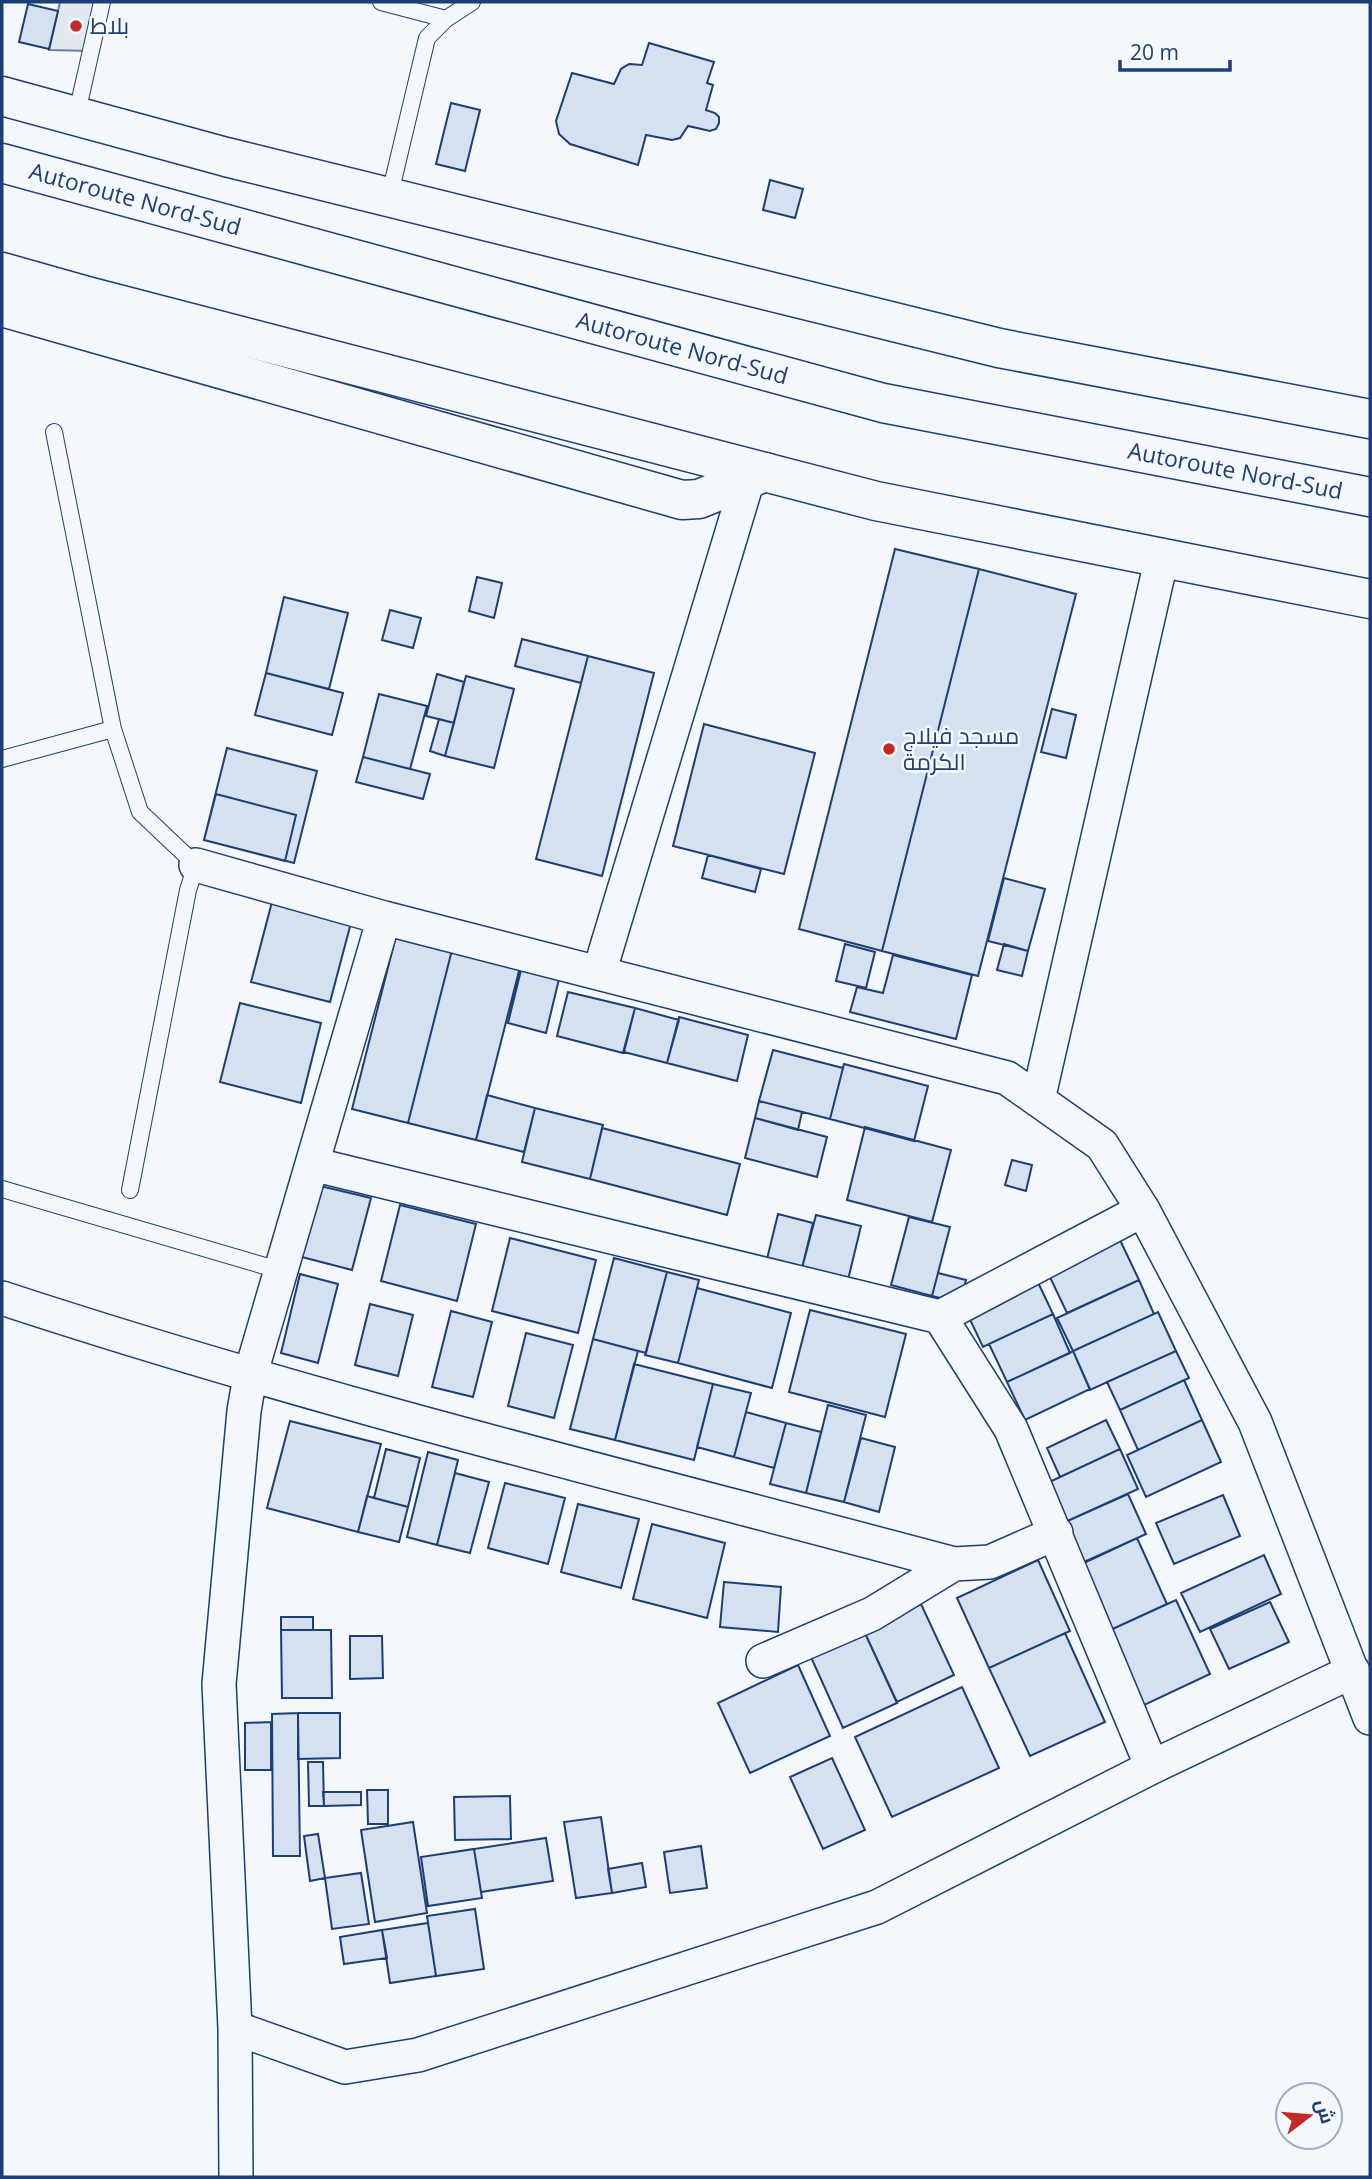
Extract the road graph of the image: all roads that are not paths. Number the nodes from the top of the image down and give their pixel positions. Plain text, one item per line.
1 (102, 2) edge
2 (381, 2) edge
3 (472, 2) edge
4 (446, 19) junction
5 (2, 96) edge
6 (76, 117) junction
7 (2, 163) edge
8 (389, 198) junction
9 (2, 272) edge
10 (2, 307) edge
11 (1370, 419) edge
12 (54, 432) dead end
13 (757, 475) junction
14 (1370, 497) edge
15 (1162, 557) junction
16 (1370, 599) edge
17 (113, 729) junction
18 (2, 759) edge
19 (196, 865) junction
20 (384, 918) junction
21 (599, 973) junction
22 (1038, 1100) junction
23 (312, 1164) junction
24 (2, 1189) edge
25 (130, 1190) dead end
26 (1143, 1210) junction
27 (282, 1270) junction
28 (2, 1298) edge
29 (940, 1317) junction
30 (250, 1376) junction
31 (1056, 1533) junction
32 (954, 1564) junction
33 (763, 1661) dead end
34 (1353, 1671) junction
35 (1370, 1718) edge
36 (1152, 1767) junction
37 (235, 2028) junction
38 (236, 2177) edge

1 - 6 lane
2 - 4 lane
3 - 4 lane
4 - 8 lane
5 - 6 main road
6 - 8 main road
7 - 14 main road, Autoroute Nord-Sud
8 - 11 main road
9 - 13 main road
10 - 13 main road
12 - 17 lane
13 - 15 main road
13 - 21 street
15 - 16 main road
15 - 22 street
17 - 18 lane
17 - 19 lane
19 - 20 street
19 - 25 lane
20 - 21 street
20 - 23 street
21 - 22 street
22 - 26 street
23 - 27 street
23 - 29 street
24 - 27 lane
26 - 29 street
26 - 34 street
27 - 30 street
28 - 30 street
29 - 31 street
30 - 32 street
30 - 37 street
31 - 32 street
31 - 36 street
32 - 33 street
34 - 35 street
34 - 36 street
36 - 37 street
37 - 38 street

